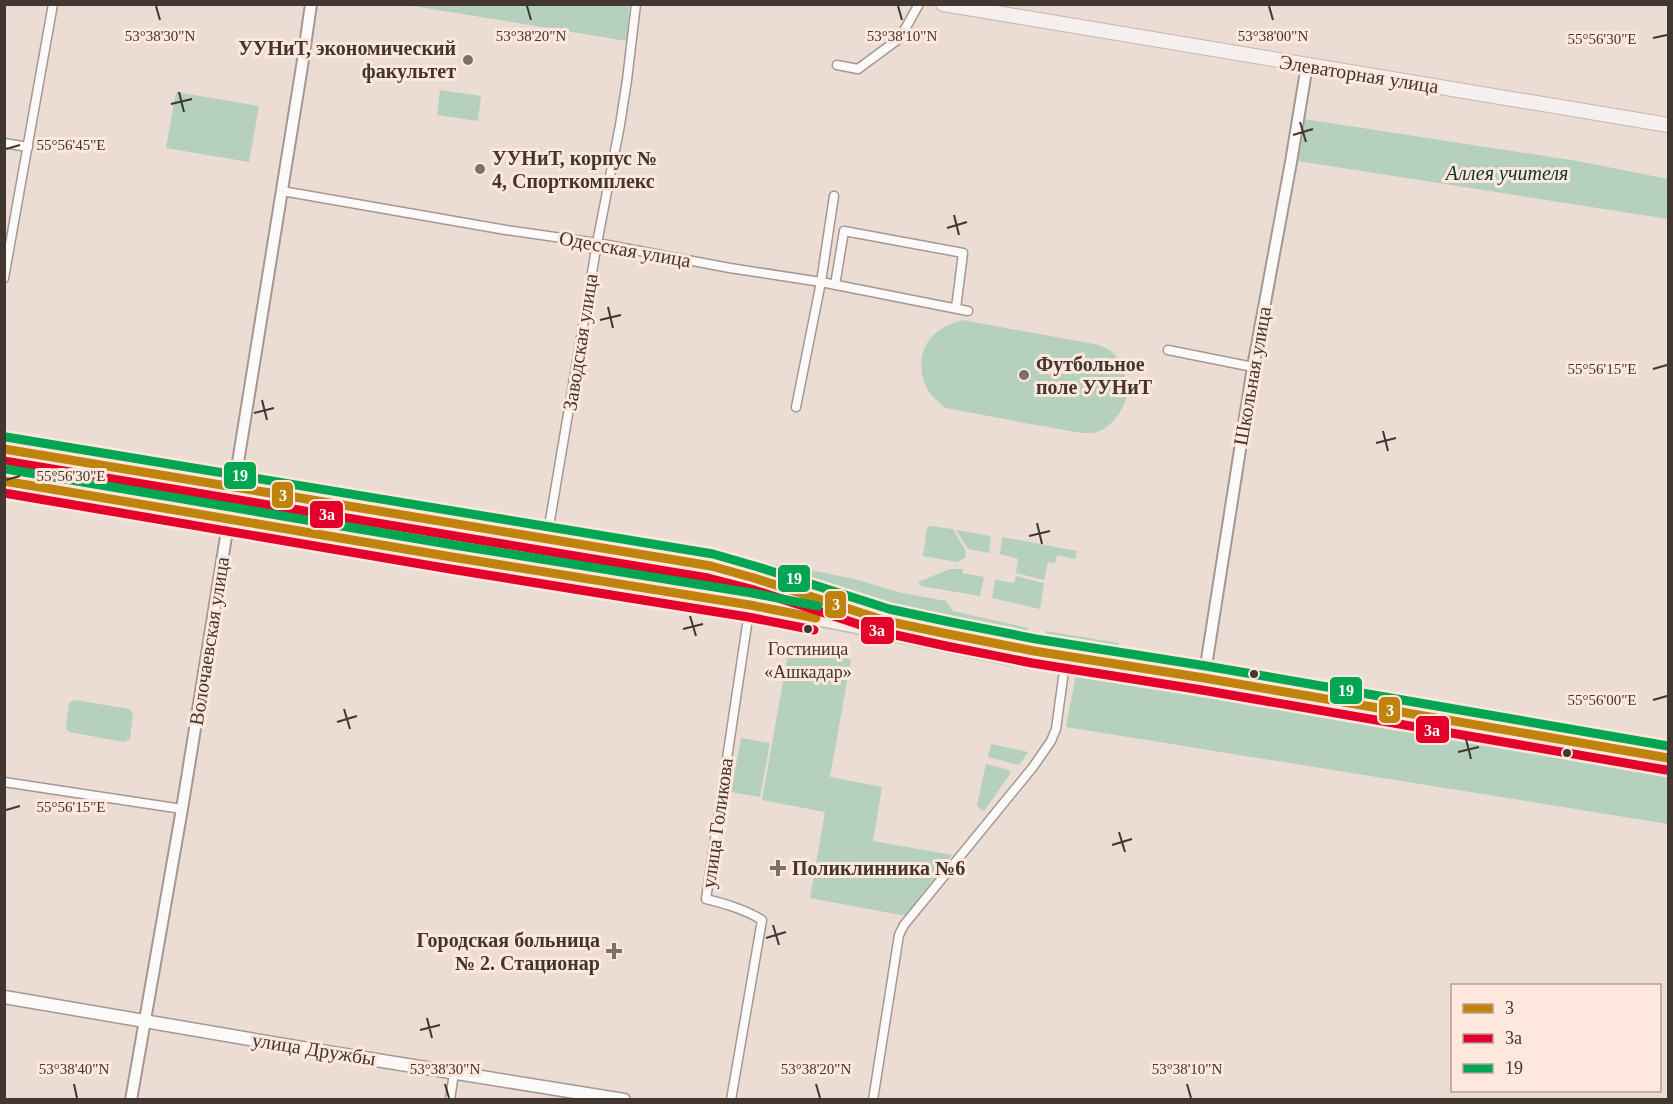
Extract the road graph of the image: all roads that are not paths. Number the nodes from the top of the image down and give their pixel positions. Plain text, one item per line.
1 (53, 4) edge
2 (311, 4) edge
3 (636, 4) edge
4 (919, 4) edge
5 (943, 4) edge
6 (837, 65) dead end
7 (1307, 65) junction
8 (1668, 125) edge
9 (4, 143) edge
10 (28, 147) junction
11 (282, 190) junction
12 (834, 196) dead end
13 (597, 243) junction
14 (4, 278) edge
15 (820, 282) junction
16 (835, 285) junction
17 (956, 308) junction
18 (968, 311) dead end
19 (1168, 350) dead end
20 (1253, 367) junction
21 (796, 407) dead end
22 (4, 449) edge
23 (4, 481) edge
24 (234, 487) junction
25 (229, 518) junction
26 (547, 538) junction
27 (754, 578) junction
28 (750, 605) junction
29 (1066, 660) junction
30 (1203, 683) junction
31 (1668, 758) edge
32 (1668, 767) edge
33 (4, 782) edge
34 (182, 809) junction
35 (4, 997) edge
36 (144, 1021) junction
37 (454, 1073) junction
38 (131, 1100) edge
39 (450, 1100) edge
40 (624, 1100) edge
41 (731, 1100) edge
42 (873, 1100) edge

1 - 10 street
2 - 11 street, Волочаевская улица
3 - 13 street, Заводская улица
4 - 6 street
5 - 7 main road, Элеваторная улица
7 - 8 main road, Элеваторная улица
7 - 20 street, Школьная улица
9 - 10 street
10 - 14 street
11 - 13 street, Одесская улица
11 - 24 street, Волочаевская улица
12 - 15 street
13 - 15 street, Одесская улица
13 - 26 street, Заводская улица
15 - 16 street, Одесская улица
15 - 21 street
16 - 17 street, Одесская улица
16 - 17 street
17 - 18 street, Одесская улица
19 - 20 street
20 - 30 street, Школьная улица
22 - 24 main road
23 - 25 main road
24 - 25 street, Волочаевская улица
24 - 26 main road
25 - 28 main road
25 - 34 street, Волочаевская улица
26 - 27 main road
27 - 28 street, улица Голикова
27 - 29 main road
28 - 29 main road
28 - 41 street, улица Голикова
29 - 30 main road
29 - 42 street
30 - 31 main road
30 - 32 main road
33 - 34 street
34 - 36 street, Волочаевская улица
35 - 36 main road, улица Дружбы
36 - 37 main road, улица Дружбы
36 - 38 street, Волочаевская улица
37 - 39 street
37 - 40 main road, улица Дружбы

